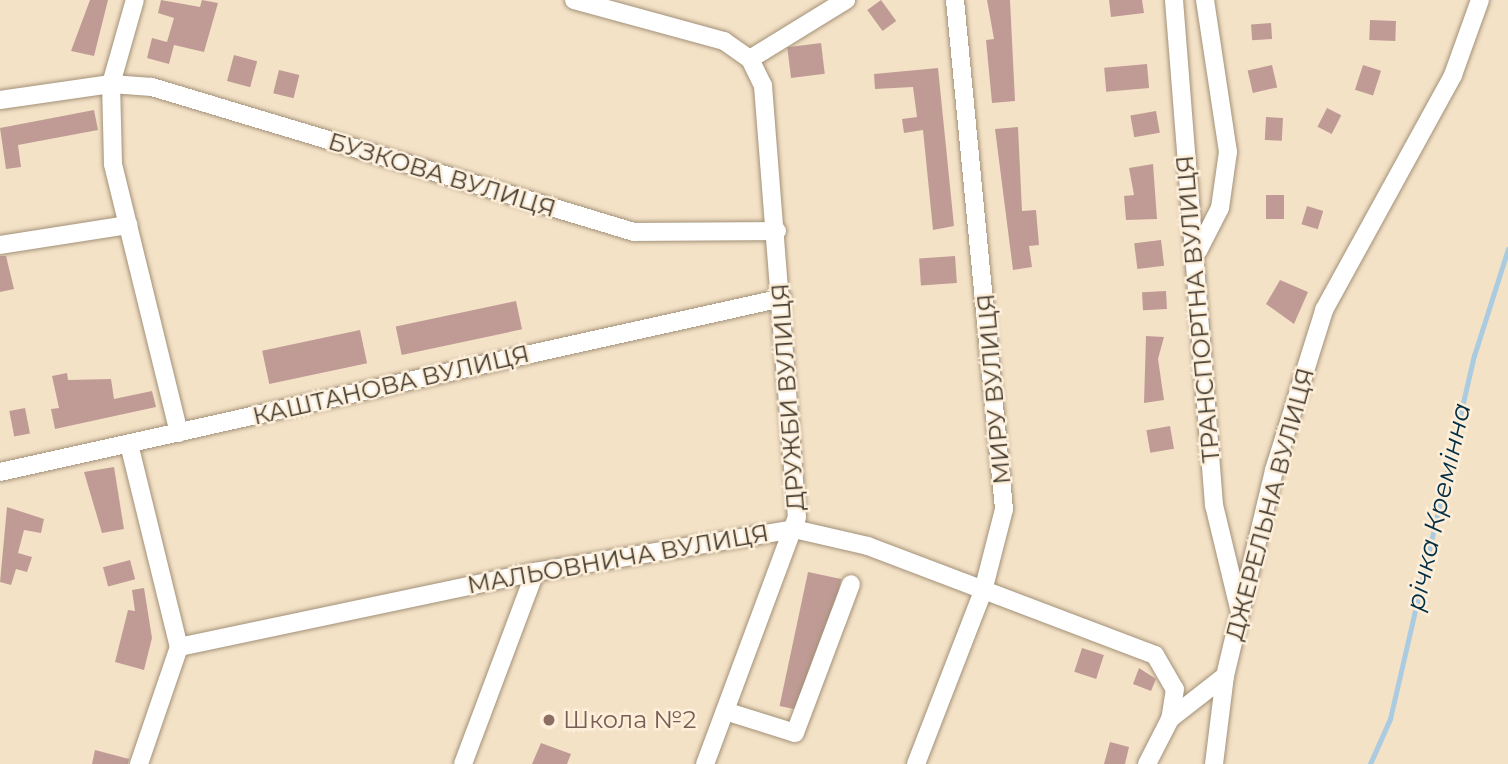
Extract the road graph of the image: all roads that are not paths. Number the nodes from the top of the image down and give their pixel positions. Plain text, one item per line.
1 (135, 0) edge
2 (574, 0) edge
3 (846, 0) edge
4 (955, 0) edge
5 (1174, 0) edge
6 (1205, 0) edge
7 (1479, 0) edge
8 (750, 59) junction
9 (111, 84) junction
10 (0, 100) edge
11 (128, 225) junction
12 (777, 231) junction
13 (0, 245) edge
14 (1198, 251) junction
15 (782, 298) junction
16 (179, 433) junction
17 (129, 444) junction
18 (0, 472) edge
19 (794, 529) junction
20 (535, 572) junction
21 (851, 584) dead end
22 (983, 591) junction
23 (1241, 615) junction
24 (179, 647) junction
25 (1225, 676) junction
26 (725, 711) junction
27 (1170, 719) junction
28 (139, 764) edge
29 (463, 764) edge
30 (705, 764) edge
31 (916, 764) edge
32 (1147, 764) edge
33 (1214, 764) edge

1 - 9 street
2 - 8 street
3 - 8 street
4 - 22 street, МИРУ ВУЛИЦЯ
5 - 14 street, ТРАНСПОРТНА ВУЛИЦЯ
6 - 14 street
7 - 23 street, ДЖЕРЕЛЬНА ВУЛИЦЯ
8 - 12 street, ДРУЖБИ ВУЛИЦЯ
9 - 10 street, БУЗКОВА ВУЛИЦЯ
9 - 11 street
9 - 12 street, БУЗКОВА ВУЛИЦЯ
11 - 13 street
11 - 16 street
12 - 15 street, ДРУЖБИ ВУЛИЦЯ
14 - 23 street, ТРАНСПОРТНА ВУЛИЦЯ
15 - 16 street, КАШТАНОВА ВУЛИЦЯ
15 - 19 street, ДРУЖБИ ВУЛИЦЯ
16 - 17 street, КАШТАНОВА ВУЛИЦЯ
17 - 18 street, КАШТАНОВА ВУЛИЦЯ
17 - 24 street
19 - 20 street, МАЛЬОВНИЧА ВУЛИЦЯ
19 - 22 street, МАЛЬОВНИЧА ВУЛИЦЯ
19 - 26 street, ДРУЖБИ ВУЛИЦЯ
20 - 24 street, МАЛЬОВНИЧА ВУЛИЦЯ
20 - 29 street
21 - 26 street
22 - 27 street, МАЛЬОВНИЧА ВУЛИЦЯ
22 - 31 street, МИРУ ВУЛИЦЯ
23 - 25 street, ДЖЕРЕЛЬНА ВУЛИЦЯ
24 - 28 street
25 - 27 street
25 - 33 street
26 - 30 street, ДРУЖБИ ВУЛИЦЯ
27 - 32 street

